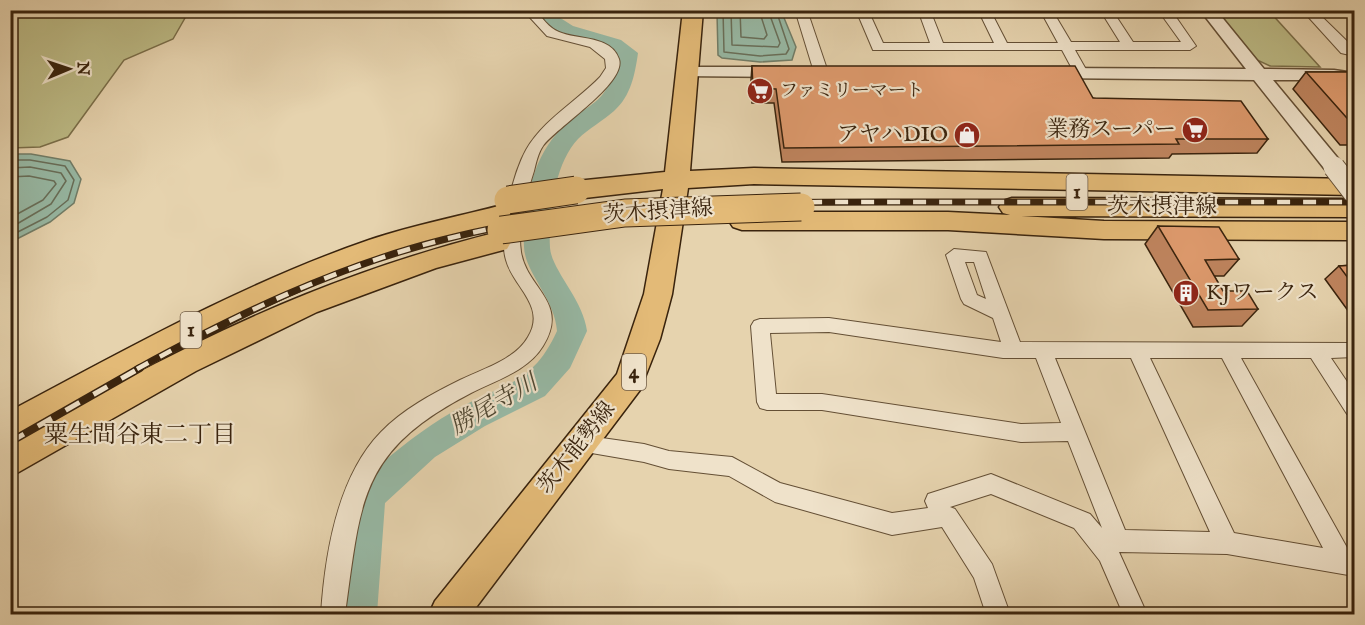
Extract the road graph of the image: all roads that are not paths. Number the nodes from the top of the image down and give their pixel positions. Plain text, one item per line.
1 (529, 10) edge
2 (693, 10) edge
3 (801, 10) edge
4 (862, 10) edge
5 (924, 10) edge
6 (984, 10) edge
7 (1046, 10) edge
8 (1106, 10) edge
9 (1164, 10) edge
10 (1207, 10) edge
11 (1308, 10) edge
12 (938, 46) junction
13 (1002, 46) junction
14 (1066, 46) junction
15 (1130, 46) junction
16 (1354, 52) edge
17 (686, 72) junction
18 (827, 72) joint
19 (1034, 73) edge
20 (1081, 73) junction
21 (1257, 74) junction
22 (1354, 78) edge
23 (1344, 168) edge
24 (832, 177) junction
25 (675, 180) junction
26 (1354, 187) edge
27 (1354, 193) edge
28 (800, 199) junction
29 (1354, 208) edge
30 (1354, 213) edge
31 (503, 221) junction
32 (948, 221) junction
33 (669, 224) junction
34 (1354, 231) edge
35 (1000, 313) dead end
36 (1013, 350) junction
37 (1227, 350) junction
38 (1316, 350) junction
39 (1354, 350) edge
40 (1043, 351) junction
41 (1138, 352) junction
42 (1354, 408) edge
43 (18, 418) edge
44 (1075, 432) junction
45 (580, 444) junction
46 (10, 446) edge
47 (10, 462) edge
48 (936, 501) dead end
49 (1227, 543) junction
50 (1349, 564) edge
51 (333, 615) edge
52 (448, 615) edge
53 (998, 615) edge
54 (1135, 615) edge

1 - 51 street
2 - 17 main road, 茨木能勢線 / 4
3 - 18 street
4 - 12 street
5 - 12 street
6 - 13 street
7 - 14 street
8 - 15 street
9 - 15 street
10 - 21 street
11 - 16 street
12 - 13 street
13 - 14 street
14 - 15 street
14 - 20 street
17 - 18 street
17 - 25 main road, 茨木能勢線 / 4
19 - 20 street
20 - 21 street
21 - 22 street
21 - 23 street
23 - 24 main road
23 - 27 street, bridge
24 - 25 main road
24 - 26 main road
25 - 31 main road, bridge
25 - 33 main road, 茨木能勢線 / 4
27 - 28 main road, 茨木摂津線 / 1
28 - 29 main road, 茨木摂津線 / 1
28 - 31 main road, 茨木摂津線 / 1, bridge
30 - 32 main road
31 - 33 main road
31 - 43 main road, 茨木摂津線 / 1
31 - 43 main road, 1
31 - 46 main road, 茨木摂津線 / 1
31 - 47 main road
32 - 33 main road
32 - 34 main road
33 - 45 main road, 茨木能勢線 / 4
35 - 36 street
36 - 40 street
36 - 44 street
37 - 38 street
37 - 41 street
37 - 50 street
38 - 39 street
38 - 42 street
40 - 41 street
40 - 44 street
41 - 49 street
44 - 49 street
45 - 52 main road, 茨木能勢線 / 4
45 - 53 street
48 - 54 street
49 - 50 street

